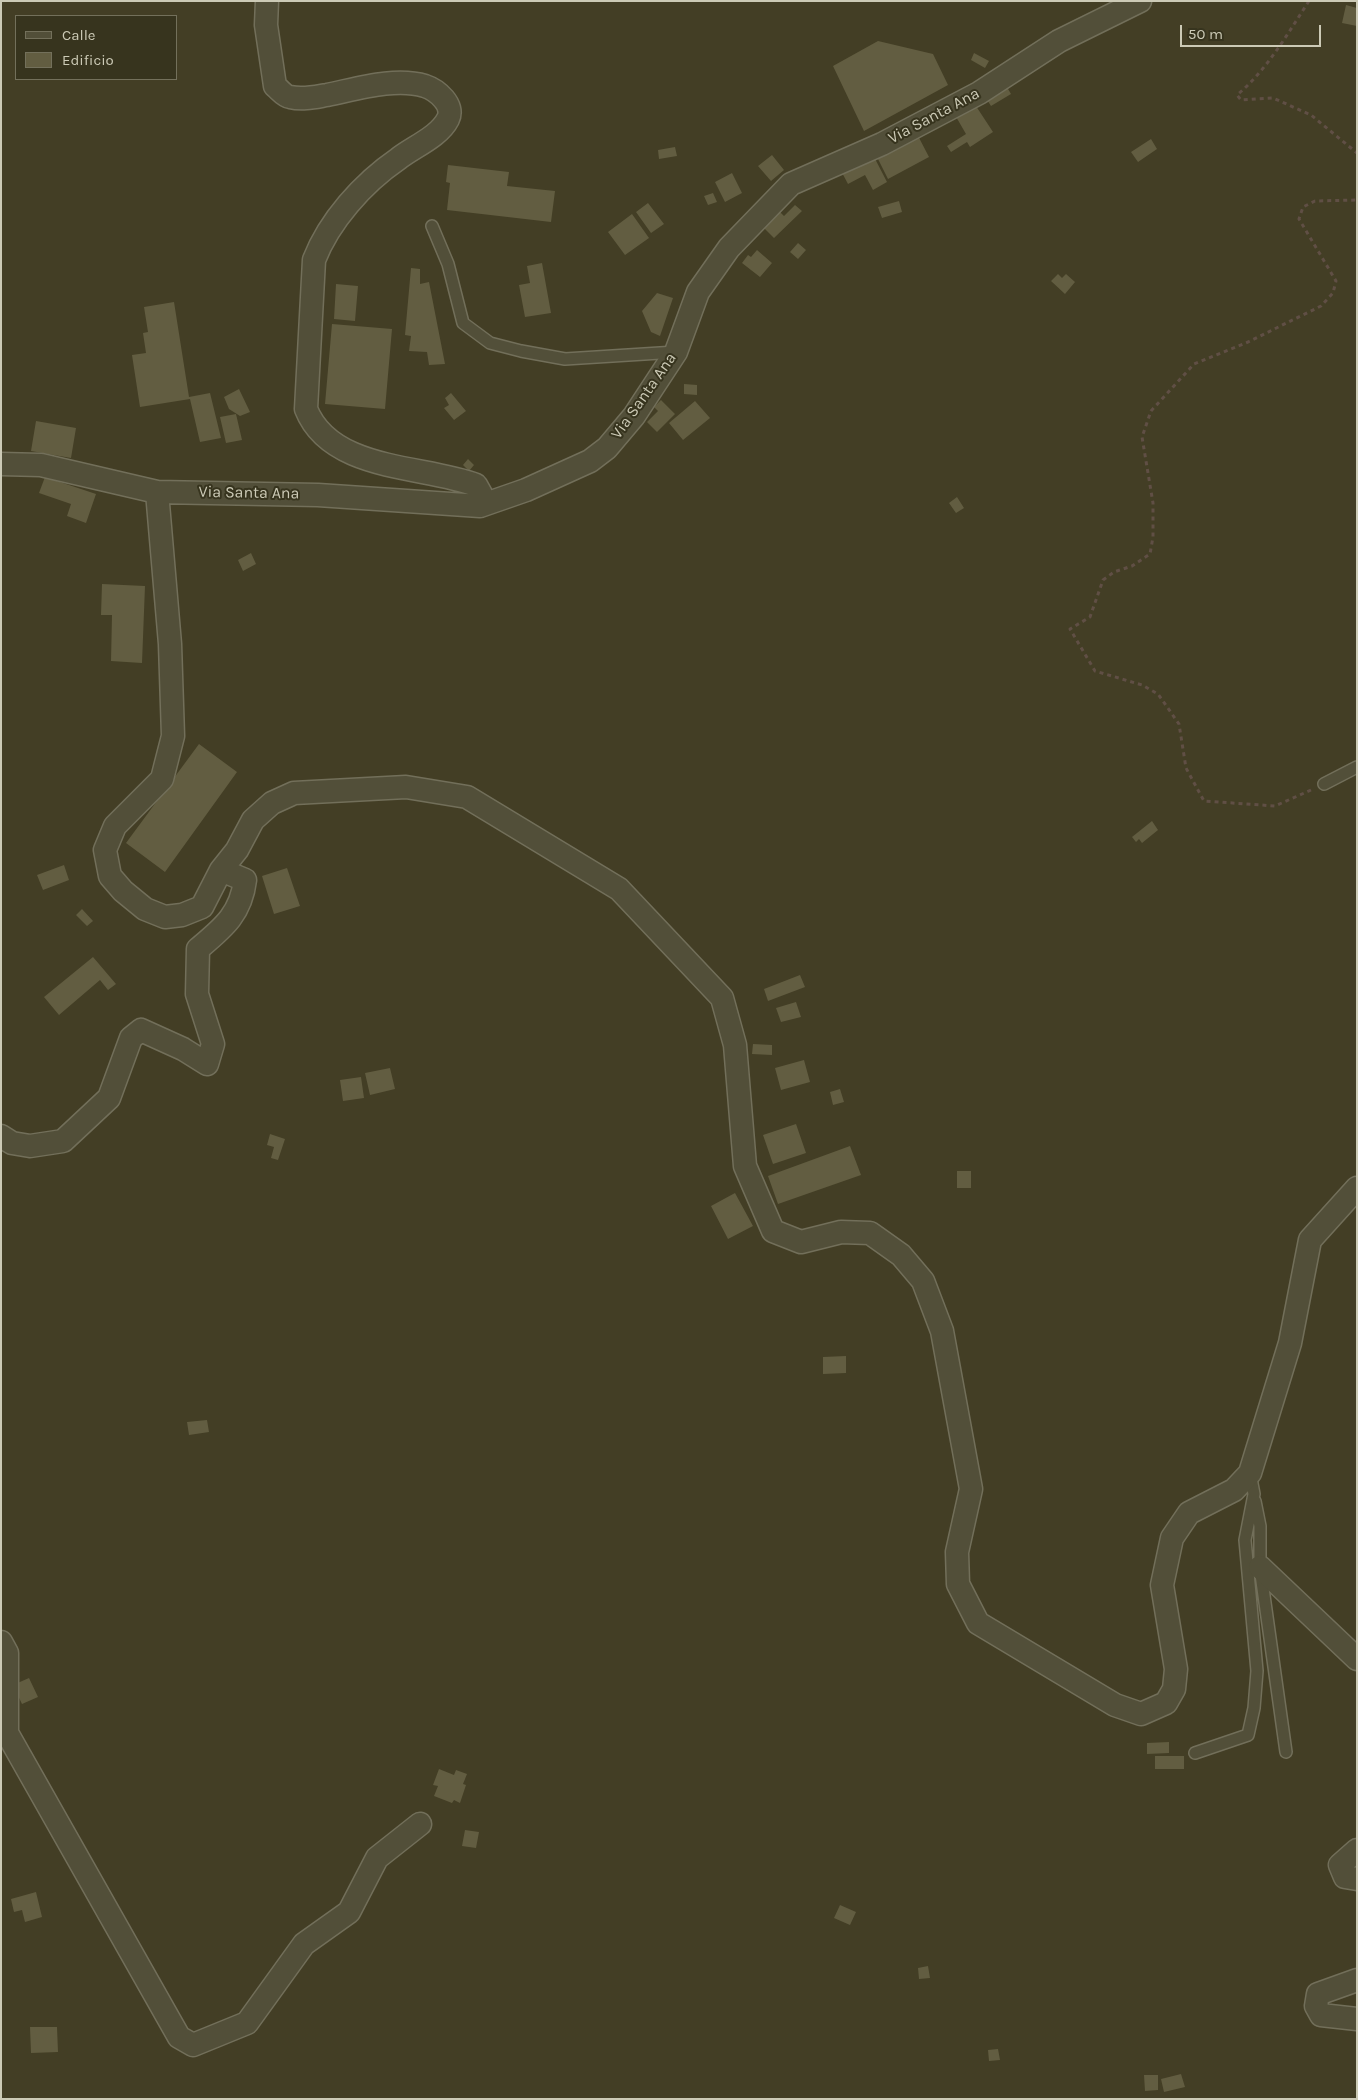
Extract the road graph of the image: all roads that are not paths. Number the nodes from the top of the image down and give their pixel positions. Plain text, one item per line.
1 (267, 1) edge
2 (1140, 1) edge
3 (432, 226) dead end
4 (676, 352) junction
5 (1, 464) edge
6 (157, 492) junction
7 (480, 506) junction
8 (1357, 767) edge
9 (1324, 784) road end
10 (221, 870) junction
11 (1, 1136) edge
12 (1357, 1188) edge
13 (1252, 1484) junction
14 (1260, 1567) junction
15 (1, 1642) edge
16 (1357, 1658) edge
17 (1286, 1752) dead end
18 (1195, 1753) dead end
19 (420, 1824) dead end
20 (1357, 1850) edge
21 (1357, 1879) edge
22 (1357, 1980) edge
23 (1357, 2020) edge

1 - 7 street
2 - 4 street, Via Santa Ana
3 - 4 lane
4 - 7 street, Via Santa Ana
5 - 6 street, Via Santa Ana
6 - 7 street, Via Santa Ana
6 - 10 street
8 - 9 lane
10 - 11 street
10 - 13 street
12 - 13 street
13 - 14 lane
13 - 18 lane
14 - 16 street
14 - 17 lane
15 - 19 street
20 - 21 street
22 - 23 street

